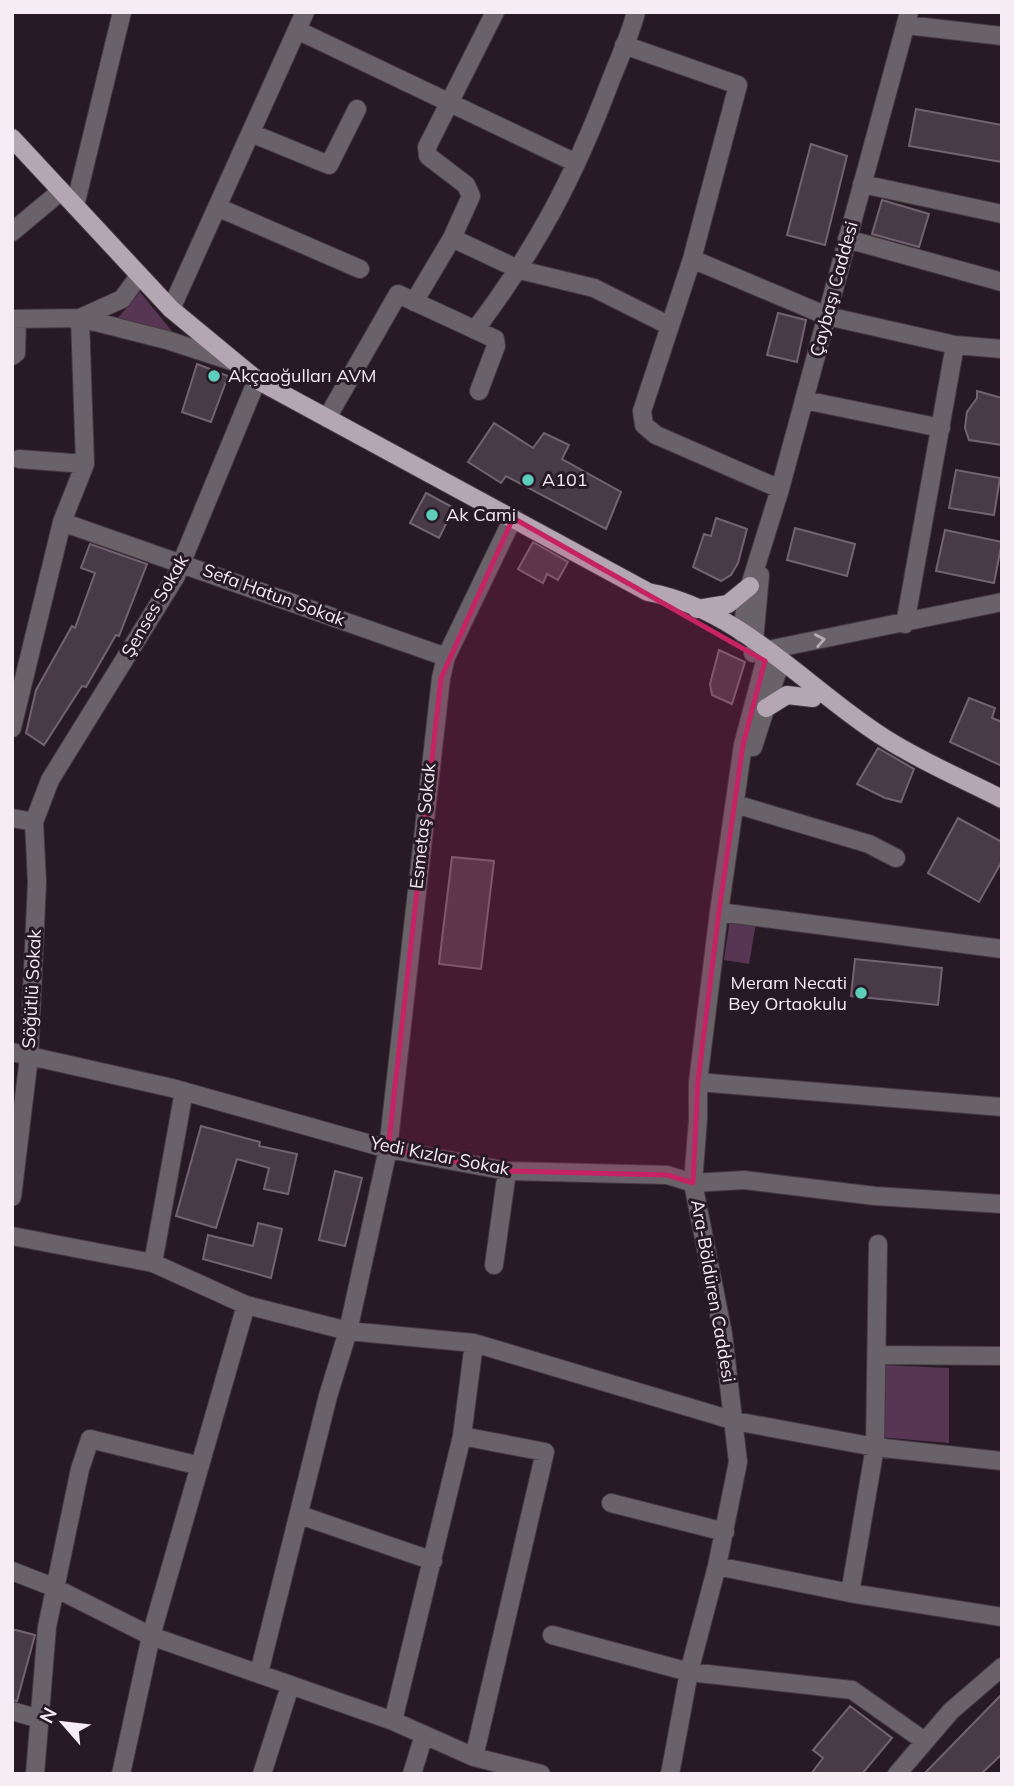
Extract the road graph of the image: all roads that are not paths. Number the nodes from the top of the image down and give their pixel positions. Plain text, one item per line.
1 (122, 12) edge
2 (305, 12) edge
3 (495, 12) edge
4 (636, 12) edge
5 (907, 19) edge
6 (298, 30) junction
7 (1002, 36) edge
8 (624, 45) junction
9 (450, 101) junction
10 (357, 109) dead end
11 (251, 133) junction
12 (12, 138) edge
13 (576, 163) junction
14 (862, 184) junction
15 (61, 191) junction
16 (75, 206) junction
17 (217, 207) junction
18 (1002, 214) edge
19 (12, 232) edge
20 (452, 238) junction
21 (847, 239) junction
22 (692, 259) junction
23 (360, 269) dead end
24 (520, 270) junction
25 (139, 276) junction
26 (1002, 282) edge
27 (414, 302) junction
28 (172, 309) junction
29 (827, 316) junction
30 (80, 318) junction
31 (14, 319) edge
32 (668, 325) junction
33 (475, 330) junction
34 (955, 345) junction
35 (1002, 349) edge
36 (12, 356) edge
37 (231, 361) junction
38 (257, 380) junction
39 (479, 391) dead end
40 (804, 400) junction
41 (327, 418) junction
42 (941, 428) junction
43 (19, 459) dead end
44 (85, 464) junction
45 (780, 489) junction
46 (513, 518) junction
47 (62, 522) junction
48 (183, 562) junction
49 (757, 565) junction
50 (750, 586) junction
51 (648, 592) junction
52 (1002, 602) edge
53 (697, 609) junction
54 (905, 624) junction
55 (763, 653) junction
56 (446, 657) junction
57 (813, 698) junction
58 (766, 708) junction
59 (12, 728) edge
60 (881, 736) junction
61 (1002, 799) edge
62 (736, 804) junction
63 (12, 818) edge
64 (34, 822) junction
65 (895, 858) dead end
66 (719, 912) junction
67 (1002, 949) edge
68 (21, 1054) edge
69 (698, 1082) junction
70 (184, 1091) junction
71 (1002, 1107) edge
72 (388, 1149) junction
73 (507, 1171) junction
74 (693, 1183) junction
75 (12, 1197) edge
76 (1002, 1205) edge
77 (12, 1236) edge
78 (878, 1244) dead end
79 (153, 1263) junction
80 (494, 1265) dead end
81 (246, 1305) junction
82 (348, 1331) junction
83 (474, 1343) junction
84 (877, 1355) junction
85 (1002, 1356) edge
86 (735, 1421) junction
87 (462, 1436) junction
88 (875, 1447) junction
89 (1002, 1461) edge
90 (200, 1466) junction
91 (611, 1503) dead end
92 (300, 1515) junction
93 (725, 1532) junction
94 (433, 1561) junction
95 (718, 1566) junction
96 (12, 1572) edge
97 (54, 1587) junction
98 (850, 1593) junction
99 (1002, 1617) edge
100 (552, 1635) dead end
101 (151, 1636) junction
102 (1002, 1667) edge
103 (259, 1672) junction
104 (689, 1672) junction
105 (290, 1686) junction
106 (12, 1711) edge
107 (40, 1719) junction
108 (393, 1721) junction
109 (424, 1735) junction
110 (923, 1740) junction
111 (474, 1757) junction
112 (506, 1770) edge
113 (35, 1774) edge
114 (121, 1774) edge
115 (262, 1774) edge
116 (412, 1774) edge
117 (541, 1774) edge
118 (670, 1774) edge
119 (897, 1774) edge

1 - 16 street
2 - 6 street
3 - 9 street
4 - 8 street
5 - 7 street
5 - 14 street, Çaybaşı Caddesi
6 - 9 street
6 - 11 street
8 - 13 street
8 - 22 street
9 - 13 street
9 - 20 street
10 - 11 street
11 - 17 street
12 - 15 main road
13 - 24 street
14 - 18 street
14 - 21 street, Çaybaşı Caddesi
15 - 16 main road
15 - 19 street
16 - 25 main road
17 - 23 street
17 - 28 street
20 - 24 street
20 - 27 street
21 - 26 street
21 - 29 street, Çaybaşı Caddesi
22 - 29 street
22 - 32 street
24 - 32 street
24 - 33 street
25 - 28 main road
25 - 30 street
27 - 33 street
27 - 41 street
28 - 37 main road
29 - 34 street
29 - 40 street, Çaybaşı Caddesi
30 - 31 street
30 - 37 street
30 - 44 street
31 - 36 street
32 - 45 street
33 - 39 street
34 - 35 street
34 - 42 street
37 - 38 main road
38 - 41 main road
38 - 48 street, Şenses Sokak
40 - 42 street
40 - 45 street, Çaybaşı Caddesi
41 - 46 main road
42 - 54 street
43 - 44 street
44 - 47 street
45 - 49 street, Çaybaşı Caddesi
46 - 51 main road
46 - 56 street, Esmetaş Sokak
47 - 48 street, Sefa Hatun Sokak
47 - 59 street
48 - 56 street, Sefa Hatun Sokak
48 - 64 street, Şenses Sokak
49 - 50 street, Çaybaşı Caddesi
49 - 55 street, Çaybaşı Caddesi
50 - 53 main road
50 - 55 street, Çaybaşı Caddesi
51 - 53 main road
51 - 55 main road
52 - 54 street
53 - 55 main road
55 -> 54 street
55 - 57 main road
55 - 58 street, Ara-Böldüren Caddesi
55 - 60 main road
55 - 62 street, Ara-Böldüren Caddesi
56 - 72 street, Esmetaş Sokak
57 - 58 main road
57 - 60 main road
58 - 62 street, Ara-Böldüren Caddesi
60 - 61 main road
62 - 65 street
62 - 66 street, Ara-Böldüren Caddesi
63 - 64 street
64 - 68 street, Söğütlü Sokak
66 - 67 street
66 - 69 street, Ara-Böldüren Caddesi
68 - 70 street, Yedi Kızlar Sokak
68 - 75 street, Söğütlü Sokak
69 - 71 street
69 - 74 street, Ara-Böldüren Caddesi
70 - 72 street, Yedi Kızlar Sokak
70 - 79 street
72 - 73 street, Yedi Kızlar Sokak
72 - 82 street, Esmetaş Sokak
73 - 74 street, Yedi Kızlar Sokak
73 - 80 street
74 - 76 street, Yedi Kızlar Sokak
74 - 86 street, Ara-Böldüren Caddesi
77 - 79 street
78 - 84 street
79 - 81 street
81 - 82 street
81 - 90 street
82 - 83 street
82 - 92 street, Esmetaş Sokak
83 - 86 street
83 - 87 street
84 - 85 street
84 - 88 street
86 - 88 street
86 - 93 street, Ara-Böldüren Caddesi
87 - 94 street
87 - 111 street
88 - 89 street
88 - 98 street
90 - 97 street
90 - 101 street
91 - 93 street
92 - 94 street
92 - 103 street, Esmetaş Sokak
93 - 95 street, Ara-Böldüren Caddesi
94 - 108 street
95 - 98 street
95 - 104 street, Ara-Böldüren Caddesi
96 - 97 street
97 - 101 street
97 - 107 street
98 - 99 street
100 - 104 street
101 - 103 street
101 - 114 street
102 - 110 street
103 - 105 street
104 - 110 street
104 - 118 street, Ara-Böldüren Caddesi
105 - 108 street
105 - 115 street
106 - 107 street
107 - 113 street
108 - 109 street
109 - 111 street
109 - 116 street
110 - 119 street
111 - 112 street
112 - 117 street

